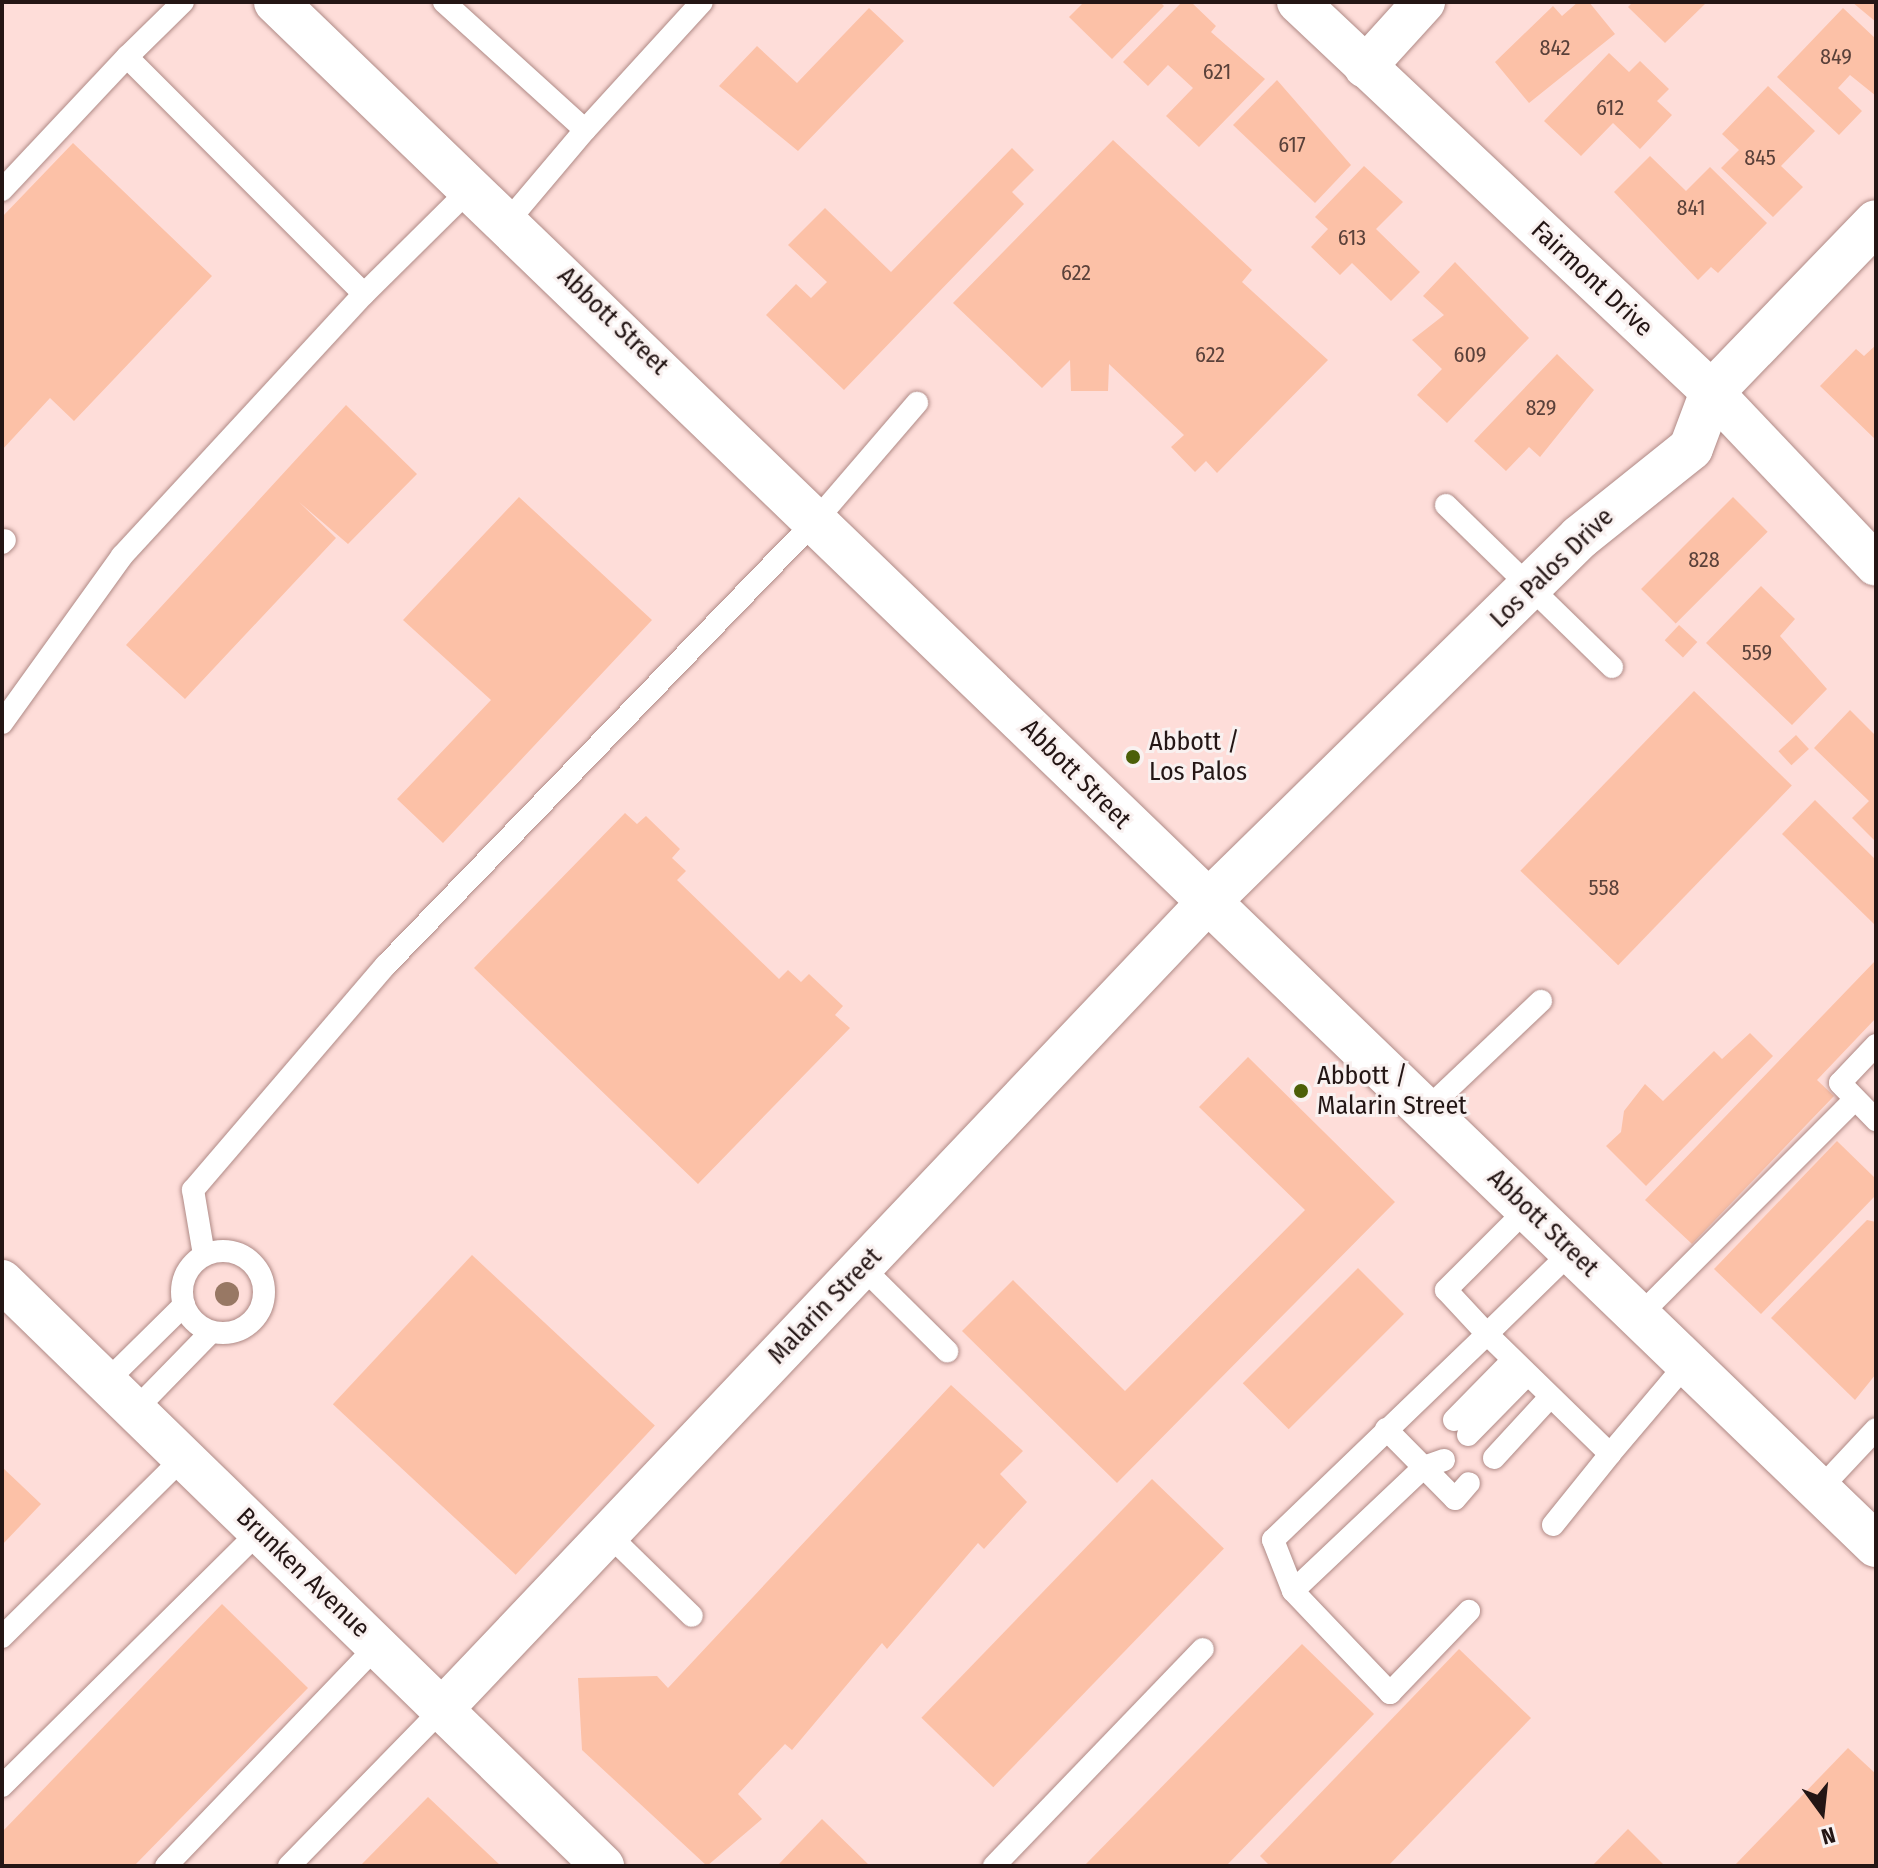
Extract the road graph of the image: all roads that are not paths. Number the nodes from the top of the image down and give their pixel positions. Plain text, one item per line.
1 (183, 2) edge
2 (276, 2) edge
3 (444, 2) edge
4 (702, 2) edge
5 (1298, 2) edge
6 (1424, 2) edge
7 (127, 57) junction
8 (1365, 67) junction
9 (585, 130) junction
10 (473, 186) junction
11 (2, 190) edge
12 (509, 220) junction
13 (1876, 222) edge
14 (364, 294) junction
15 (1712, 392) junction
16 (917, 403) dead end
17 (1446, 505) dead end
18 (818, 518) junction
19 (1876, 565) edge
20 (1530, 589) junction
21 (1612, 667) dead end
22 (2, 723) edge
23 (1208, 902) junction
24 (1541, 1001) dead end
25 (1876, 1045) edge
26 (1855, 1099) junction
27 (1425, 1111) junction
28 (1876, 1120) edge
29 (1527, 1209) junction
30 (1572, 1251) junction
31 (204, 1255) junction
32 (862, 1267) junction
33 (2, 1281) edge
34 (184, 1305) junction
35 (1639, 1316) junction
36 (211, 1332) junction
37 (1487, 1334) junction
38 (947, 1351) dead end
39 (1688, 1362) junction
40 (1520, 1368) junction
41 (119, 1397) junction
42 (1550, 1397) junction
43 (1461, 1428) dead end
44 (1386, 1429) junction
45 (1876, 1429) edge
46 (1610, 1454) junction
47 (1433, 1458) junction
48 (1494, 1458) dead end
49 (182, 1459) junction
50 (1819, 1490) junction
51 (1462, 1491) dead end
52 (1553, 1525) dead end
53 (259, 1532) junction
54 (608, 1534) junction
55 (1876, 1545) edge
56 (1293, 1591) junction
57 (1469, 1611) dead end
58 (692, 1616) dead end
59 (2, 1637) edge
60 (378, 1645) junction
61 (1203, 1649) dead end
62 (442, 1709) junction
63 (2, 1786) edge
64 (166, 1866) edge
65 (289, 1866) edge
66 (603, 1866) edge
67 (994, 1866) edge

1 - 7 lane
2 - 10 main road, Abbott Street
3 - 9 lane
4 - 9 lane
5 - 8 street, Fairmont Drive
6 - 8 street
7 - 11 lane
7 - 14 lane
8 - 15 street, Fairmont Drive
9 - 12 lane
10 - 12 main road, Abbott Street
10 - 14 lane
12 - 18 main road, Abbott Street
13 - 15 main road, Los Palos Drive
14 - 22 lane
15 - 19 street, Fairmont Drive
15 - 20 main road, Los Palos Drive
16 - 18 lane
17 - 20 lane
18 - 23 main road, Abbott Street
18 - 31 lane
20 - 21 lane
20 - 23 main road, Los Palos Drive
23 - 27 main road, Abbott Street
23 - 32 street, Malarin Street
24 - 27 lane
25 - 26 lane
26 - 28 lane
26 - 35 lane
27 - 29 main road, Abbott Street
29 - 30 main road, Abbott Street
29 - 37 lane
30 - 35 main road, Abbott Street
30 - 37 lane
31 - 34 lane
31 - 36 lane
32 - 38 lane
32 - 54 street, Malarin Street
33 - 41 street, Brunken Avenue
34 - 36 lane
34 - 41 lane
35 - 39 main road, Abbott Street
36 - 41 lane
37 - 40 lane
37 - 44 lane
39 - 46 lane
39 - 50 main road, Abbott Street
40 - 42 lane
40 - 43 lane
41 - 49 street, Brunken Avenue
42 - 46 lane
42 - 48 lane
44 - 47 lane
44 - 56 lane
45 - 50 lane
46 - 52 lane
47 - 51 lane
47 - 56 lane
49 - 53 street, Brunken Avenue
49 - 59 lane
50 - 55 main road, Abbott Street
53 - 60 street, Brunken Avenue
53 - 63 lane
54 - 58 lane
54 - 62 street, Malarin Street
56 - 57 lane
60 - 62 street, Brunken Avenue
60 - 64 lane
61 - 67 lane
62 - 65 lane
62 - 66 street, Brunken Avenue

